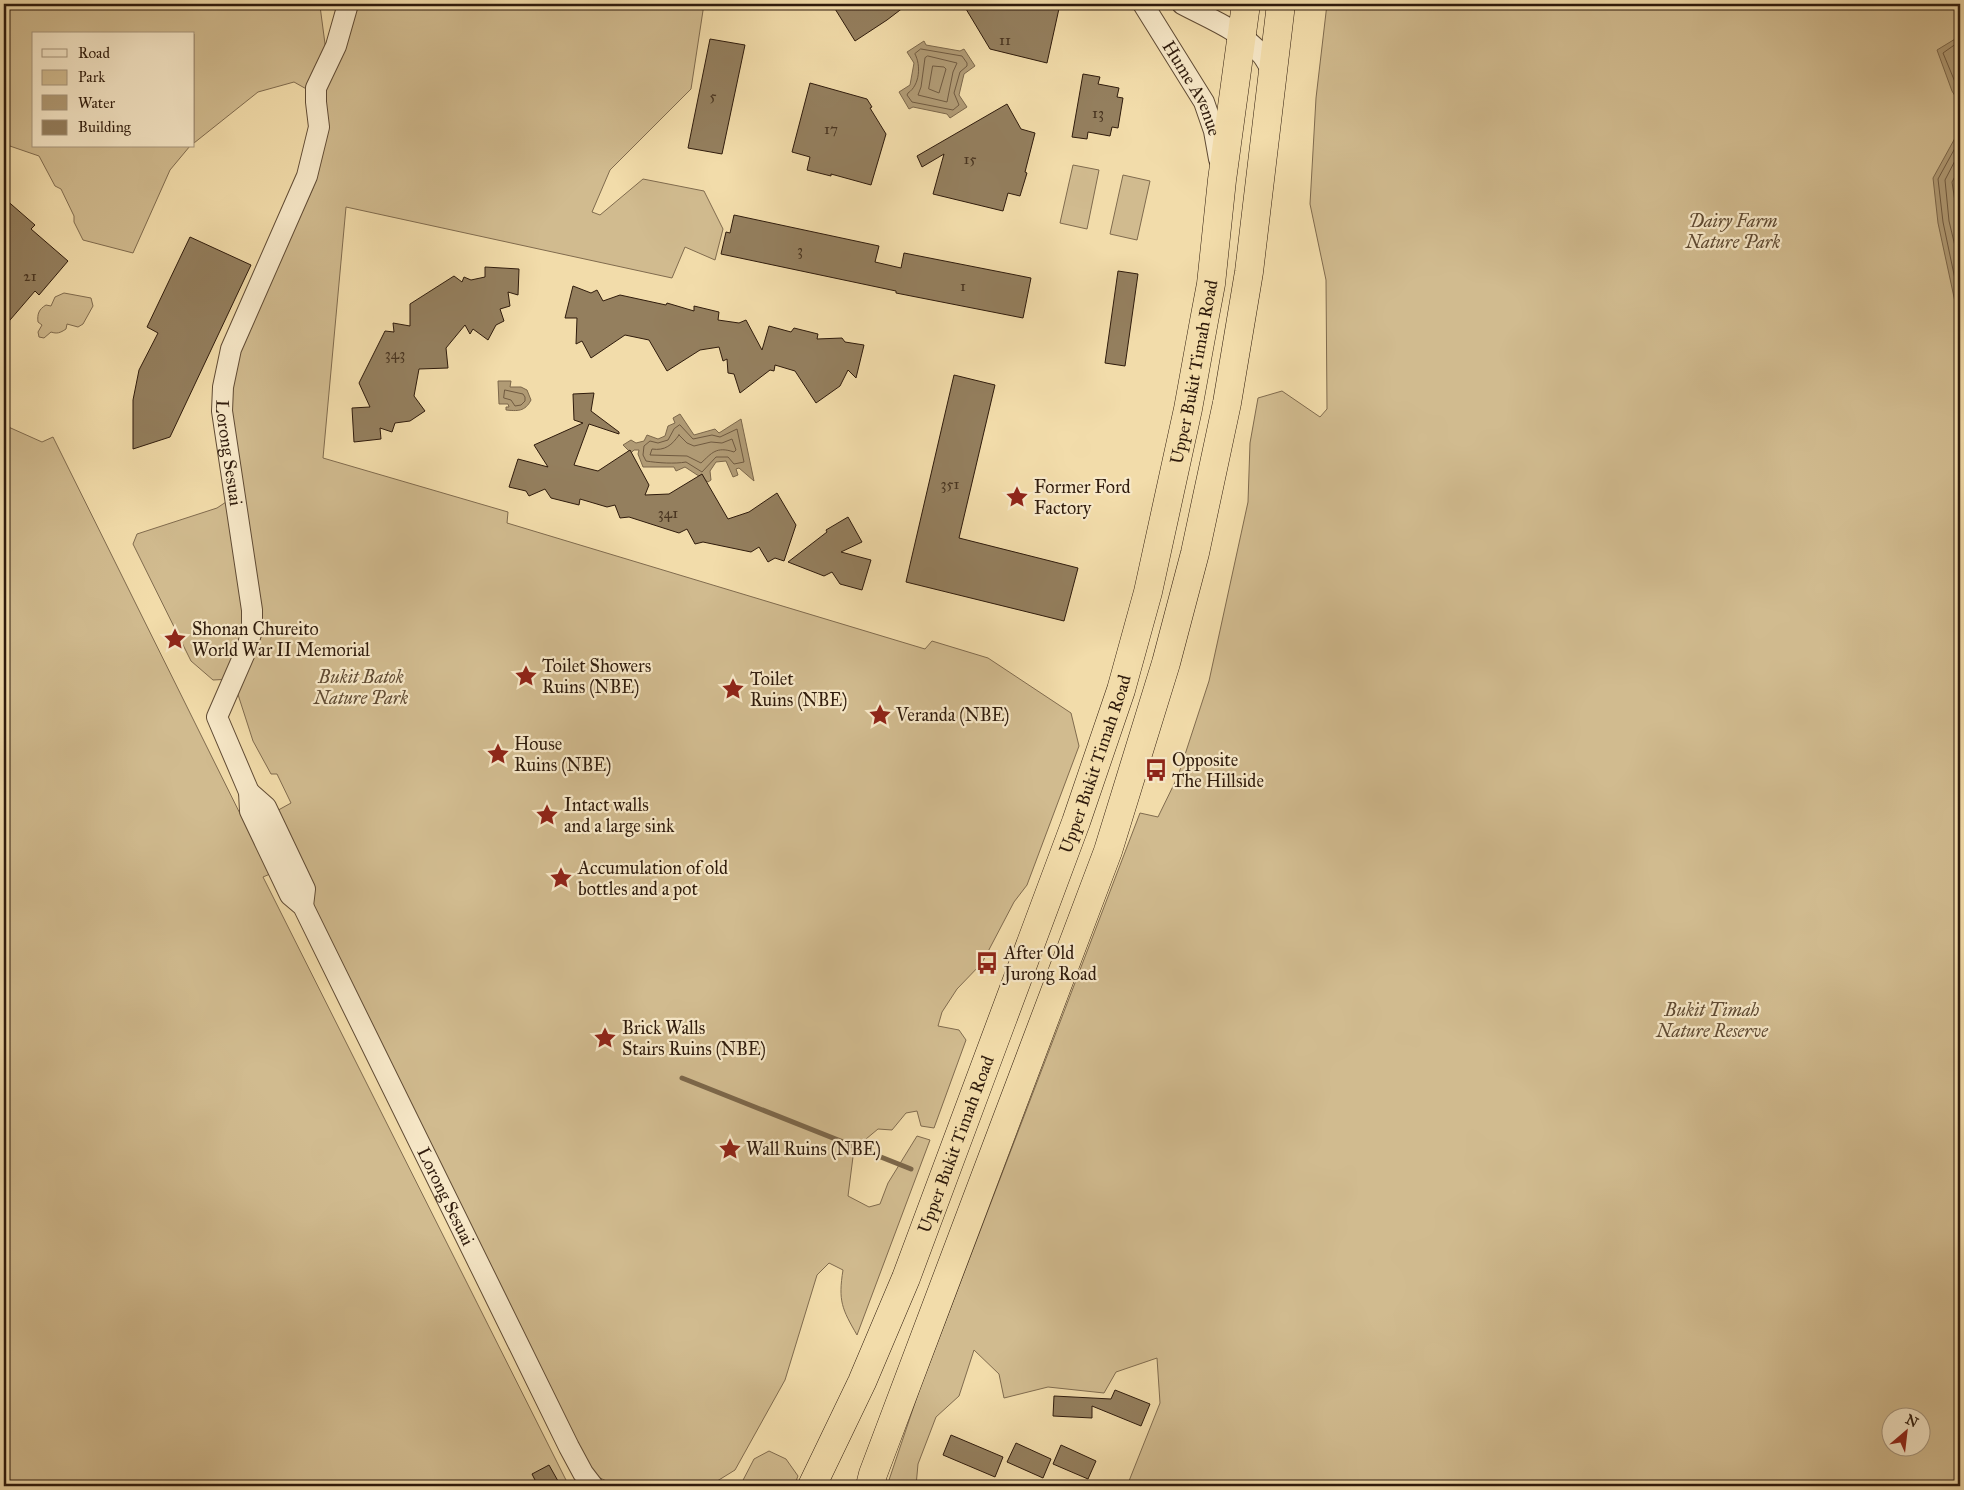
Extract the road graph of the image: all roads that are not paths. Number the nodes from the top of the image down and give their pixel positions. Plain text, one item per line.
1 (348, 4) edge
2 (1143, 4) edge
3 (1182, 4) edge
4 (1246, 4) edge
5 (1281, 4) edge
6 (1241, 37) junction
7 (1272, 72) junction
8 (1222, 180) junction
9 (1249, 272) junction
10 (1204, 321) junction
11 (1195, 553) junction
12 (1148, 592) junction
13 (1024, 1073) junction
14 (978, 1085) junction
15 (812, 1485) edge
16 (593, 1486) edge
17 (870, 1486) edge

1 - 16 street, Lorong Sesuai
2 - 8 street, Hume Avenue
3 - 6 street
4 - 6 highway, Upper Bukit Timah Road
5 - 7 highway, Upper Bukit Timah Road
6 - 7 street
6 - 8 highway, Upper Bukit Timah Road
7 - 9 highway, Upper Bukit Timah Road
8 - 10 highway, Upper Bukit Timah Road
9 - 10 highway
9 - 11 highway, Upper Bukit Timah Road
10 - 12 highway, Upper Bukit Timah Road
11 - 12 highway
11 - 13 highway, Upper Bukit Timah Road
12 - 14 highway, Upper Bukit Timah Road
13 - 14 highway
13 - 17 highway, Upper Bukit Timah Road
14 - 15 highway, Upper Bukit Timah Road

